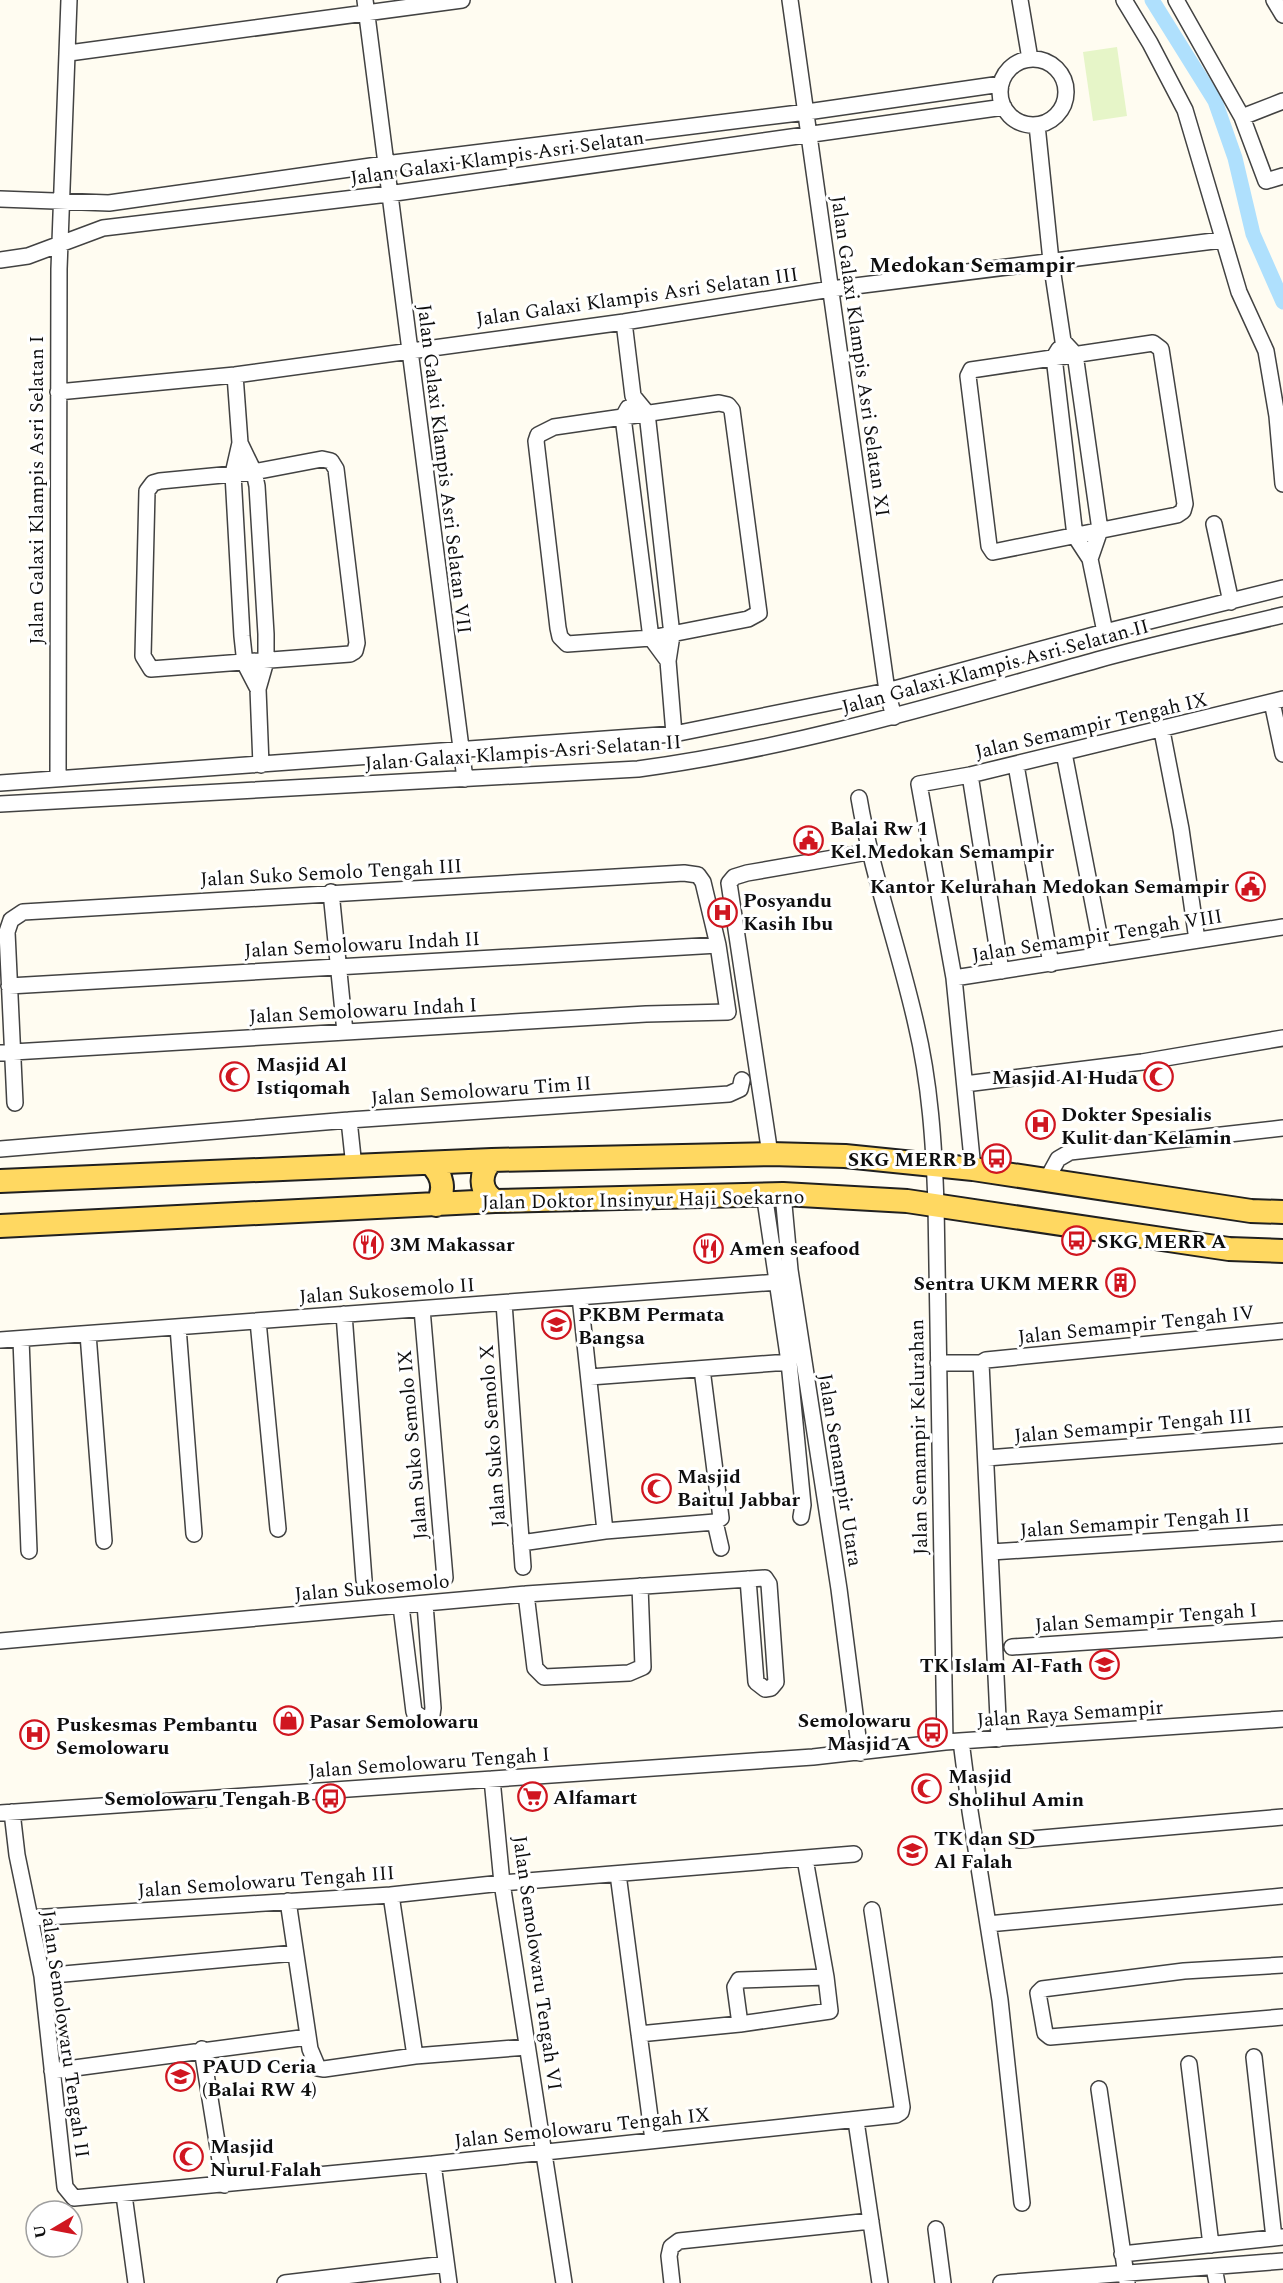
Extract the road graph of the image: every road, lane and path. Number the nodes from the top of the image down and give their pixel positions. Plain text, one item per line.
1 (69, 0) edge
2 (462, 0) edge
3 (790, 0) edge
4 (1020, 0) edge
5 (1124, 0) edge
6 (1176, 0) edge
7 (1274, 0) edge
8 (365, 7) edge
9 (1283, 15) edge
10 (69, 53) junction
11 (1030, 59) junction
12 (1001, 84) junction
13 (1283, 101) edge
14 (1004, 107) junction
15 (807, 112) junction
16 (1242, 117) junction
17 (1037, 125) junction
18 (809, 135) junction
19 (385, 164) junction
20 (1283, 176) edge
21 (388, 194) junction
22 (0, 199) edge
23 (60, 202) junction
24 (1222, 240) junction
25 (62, 245) junction
26 (0, 260) edge
27 (1051, 261) junction
28 (831, 289) junction
29 (624, 322) junction
30 (1063, 341) junction
31 (408, 351) junction
32 (1075, 354) junction
33 (1054, 357) junction
34 (235, 375) junction
35 (58, 392) junction
36 (633, 396) junction
37 (647, 413) junction
38 (623, 417) junction
39 (240, 444) junction
40 (254, 472) junction
41 (233, 474) junction
42 (1283, 484) edge
43 (1214, 524) dead end
44 (1100, 530) junction
45 (1075, 536) junction
46 (1090, 559) junction
47 (1283, 588) edge
48 (1231, 602) junction
49 (1283, 615) edge
50 (1105, 632) junction
51 (672, 635) junction
52 (651, 638) junction
53 (266, 661) junction
54 (668, 661) junction
55 (245, 664) junction
56 (258, 689) junction
57 (887, 691) junction
58 (1277, 701) edge
59 (894, 717) junction
60 (1162, 730) junction
61 (674, 734) junction
62 (461, 752) junction
63 (1064, 753) junction
64 (1283, 754) edge
65 (261, 765) junction
66 (1016, 765) junction
67 (969, 776) junction
68 (58, 779) junction
69 (465, 779) junction
70 (16, 782) junction
71 (0, 783) edge
72 (859, 798) dead end
73 (17, 803) junction
74 (0, 804) edge
75 (868, 852) junction
76 (331, 892) junction
77 (1283, 927) edge
78 (1197, 940) junction
79 (718, 945) junction
80 (1102, 955) junction
81 (1051, 964) junction
82 (338, 966) junction
83 (1001, 971) junction
84 (954, 978) junction
85 (9, 986) junction
86 (729, 1012) joint
87 (345, 1032) junction
88 (1283, 1038) edge
89 (7, 1052) edge
90 (742, 1080) dead end
91 (965, 1084) junction
92 (15, 1103) dead end
93 (349, 1120) junction
94 (1283, 1128) edge
95 (0, 1149) edge
96 (770, 1154) junction
97 (492, 1160) junction
98 (430, 1163) junction
99 (935, 1166) junction
100 (354, 1167) junction
101 (973, 1169) junction
102 (1047, 1179) junction
103 (0, 1181) edge
104 (773, 1193) junction
105 (495, 1201) junction
106 (436, 1205) junction
107 (936, 1205) junction
108 (1283, 1212) edge
109 (0, 1226) edge
110 (1283, 1251) edge
111 (778, 1282) junction
112 (580, 1297) junction
113 (504, 1303) junction
114 (422, 1309) junction
115 (344, 1314) junction
116 (258, 1321) junction
117 (178, 1327) junction
118 (1283, 1331) edge
119 (88, 1334) junction
120 (21, 1339) junction
121 (0, 1340) edge
122 (987, 1361) junction
123 (789, 1362) junction
124 (938, 1363) junction
125 (702, 1369) junction
126 (590, 1377) junction
127 (1283, 1435) edge
128 (987, 1458) junction
129 (801, 1517) dead end
130 (715, 1522) junction
131 (278, 1529) dead end
132 (605, 1531) junction
133 (1283, 1533) edge
134 (194, 1534) dead end
135 (104, 1541) dead end
136 (521, 1543) junction
137 (721, 1548) dead end
138 (29, 1551) dead end
139 (991, 1552) junction
140 (523, 1567) dead end
141 (445, 1578) dead end
142 (748, 1579) junction
143 (364, 1580) dead end
144 (640, 1586) junction
145 (526, 1594) junction
146 (425, 1604) junction
147 (401, 1606) junction
148 (1283, 1629) edge
149 (0, 1641) edge
150 (1012, 1647) dead end
151 (1283, 1719) edge
152 (999, 1739) junction
153 (961, 1741) junction
154 (945, 1742) junction
155 (860, 1753) junction
156 (492, 1779) junction
157 (6, 1813) edge
158 (1283, 1817) edge
159 (1019, 1840) dead end
160 (854, 1854) dead end
161 (805, 1859) junction
162 (618, 1874) junction
163 (502, 1882) junction
164 (390, 1895) junction
165 (1283, 1896) edge
166 (288, 1900) junction
167 (873, 1910) dead end
168 (31, 1918) junction
169 (988, 1924) junction
170 (295, 1953) junction
171 (1283, 1965) edge
172 (42, 1976) junction
173 (826, 1977) junction
174 (1283, 2017) edge
175 (740, 2024) junction
176 (639, 2034) junction
177 (308, 2037) junction
178 (527, 2046) junction
179 (202, 2049) junction
180 (415, 2056) junction
181 (1254, 2057) dead end
182 (1189, 2064) dead end
183 (52, 2071) junction
184 (1099, 2089) dead end
185 (856, 2121) junction
186 (653, 2140) junction
187 (546, 2152) junction
188 (433, 2164) junction
189 (224, 2185) junction
190 (66, 2191) joint
191 (124, 2195) junction
192 (1022, 2203) dead end
193 (871, 2221) junction
194 (936, 2229) dead end
195 (1279, 2237) edge
196 (1211, 2245) junction
197 (1122, 2254) junction
198 (1281, 2261) edge
199 (446, 2264) junction
200 (1216, 2275) edge
201 (1127, 2278) edge
202 (1283, 2278) edge
203 (347, 2279) edge
204 (1037, 2282) edge
205 (136, 2283) edge
206 (285, 2283) edge
207 (449, 2283) edge
208 (564, 2283) edge
209 (672, 2283) edge
210 (880, 2283) edge
211 (943, 2283) edge
212 (1001, 2283) edge

1 - 10 street, Jalan Galaxi Klampis Asri Selatan I
2 - 8 street
3 - 15 street, Jalan Galaxi Klampis Asri Selatan XI
4 - 11 street
5 - 24 street
6 - 16 street
7 - 9 street
8 - 10 street
8 - 19 street, Jalan Galaxi Klampis Asri Selatan VII
10 - 23 street, Jalan Galaxi Klampis Asri Selatan I
11 - 12 street
11 - 17 street
12 - 14 street
12 - 15 street, Jalan Galaxi Klampis Asri Selatan
13 - 16 street
14 - 17 street
14 - 18 street, Jalan Galaxi Klampis Asri Selatan
15 - 18 street, Jalan Galaxi Klampis Asri Selatan XI
15 - 19 street, Jalan Galaxi Klampis Asri Selatan
16 - 20 street
17 - 27 street
18 - 21 street, Jalan Galaxi Klampis Asri Selatan
18 - 28 street, Jalan Galaxi Klampis Asri Selatan XI
19 - 21 street, Jalan Galaxi Klampis Asri Selatan VII
19 - 23 street, Jalan Galaxi Klampis Asri Selatan
21 - 25 street, Jalan Galaxi Klampis Asri Selatan
21 - 31 street, Jalan Galaxi Klampis Asri Selatan VII
22 - 23 street, Jalan Galaxi Klampis Asri Selatan
23 - 25 street, Jalan Galaxi Klampis Asri Selatan I
24 - 27 street, Jalan Galaxi Klampis Asri Selatan III
24 - 42 street
25 - 26 street, Jalan Galaxi Klampis Asri Selatan
25 - 35 street, Jalan Galaxi Klampis Asri Selatan I
27 - 28 street, Jalan Galaxi Klampis Asri Selatan III
27 - 30 street
28 - 29 street, Jalan Galaxi Klampis Asri Selatan III
28 - 57 street, Jalan Galaxi Klampis Asri Selatan XI
29 - 31 street, Jalan Galaxi Klampis Asri Selatan III
29 - 36 street
30 - 32 street
30 - 33 street
31 - 34 street, Jalan Galaxi Klampis Asri Selatan III
31 - 62 street, Jalan Galaxi Klampis Asri Selatan VII
32 - 33 street
32 - 44 street
32 - 44 street
33 - 45 street
33 - 45 street
34 - 35 street, Jalan Galaxi Klampis Asri Selatan III
34 - 39 street
35 - 68 street, Jalan Galaxi Klampis Asri Selatan I
36 - 37 street
36 - 38 street
37 - 38 street
37 - 51 street
37 - 51 street
38 - 52 street
38 - 52 street
39 - 40 street
39 - 41 street
40 - 41 street
40 - 53 street
40 - 53 street
41 - 55 street
41 - 55 street
43 - 48 street
44 - 45 street
44 - 46 street
45 - 46 street
46 - 50 street
47 - 48 street, Jalan Galaxi Klampis Asri Selatan II
48 - 50 street, Jalan Galaxi Klampis Asri Selatan II
49 - 59 street, Jalan Galaxi Klampis Asri Selatan II
50 - 57 street, Jalan Galaxi Klampis Asri Selatan II
51 - 52 street
51 - 54 street
52 - 54 street
53 - 55 street
53 - 56 street
54 - 61 street
55 - 56 street
56 - 65 street
57 - 59 street, Jalan Galaxi Klampis Asri Selatan XI
57 - 61 street, Jalan Galaxi Klampis Asri Selatan II
58 - 60 street, Jalan Semampir Tengah IX
58 - 64 street
59 - 69 street, Jalan Galaxi Klampis Asri Selatan II
60 - 63 street, Jalan Semampir Tengah IX
60 - 78 street
61 - 62 street, Jalan Galaxi Klampis Asri Selatan II
62 - 65 street, Jalan Galaxi Klampis Asri Selatan II
62 - 69 street, Jalan Galaxi Klampis Asri Selatan VII
63 - 66 street, Jalan Semampir Tengah IX
63 - 80 street
65 - 68 street, Jalan Galaxi Klampis Asri Selatan II
66 - 67 street, Jalan Semampir Tengah IX
66 - 81 street
67 - 83 street
67 - 84 street, Jalan Semampir Tengah IX
68 - 70 street, Jalan Galaxi Klampis Asri Selatan II
69 - 73 street, Jalan Galaxi Klampis Asri Selatan II
70 - 71 street, Jalan Galaxi Klampis Asri Selatan II
70 - 73 street
72 - 75 street, Jalan Semampir Kelurahan
73 - 74 street, Jalan Galaxi Klampis Asri Selatan II
75 - 96 street
75 - 99 street, Jalan Semampir Kelurahan
76 - 79 street, Jalan Suko Semolo Tengah III
76 - 82 street
76 - 85 street, Jalan Suko Semolo Tengah III
77 - 78 street, Jalan Semampir Tengah VIII
78 - 80 street, Jalan Semampir Tengah VIII
79 - 82 street, Jalan Semolowaru Indah II
79 - 86 street, Jalan Suko Semolo Tengah III
80 - 81 street, Jalan Semampir Tengah VIII
81 - 83 street, Jalan Semampir Tengah VIII
82 - 85 street, Jalan Semolowaru Indah II
82 - 87 street
83 - 84 street, Jalan Semampir Tengah VIII
84 - 91 street
85 - 89 street, Jalan Suko Semolo Tengah III
86 - 87 street, Jalan Semolowaru Indah I
87 - 89 street, Jalan Semolowaru Indah I
88 - 91 street
89 - 92 street, Jalan Suko Semolo Tengah III
90 - 93 street, Jalan Semolowaru Tim II
91 - 101 street
93 - 95 street, Jalan Semolowaru Tim II
93 - 100 street
94 - 102 street
96 - 97 main road, Jalan Doktor Insinyur Haji Soekarno
96 - 99 main road, Jalan Doktor Insinyur Haji Soekarno
97 - 98 main road, Jalan Doktor Insinyur Haji Soekarno
97 - 105 main road
98 - 100 main road, Jalan Doktor Insinyur Haji Soekarno
98 - 106 main road
99 - 101 main road, Jalan Doktor Insinyur Haji Soekarno
99 - 107 street, Jalan Semampir Kelurahan
100 - 103 main road, Jalan Doktor Insinyur Haji Soekarno
101 - 102 main road, Jalan Doktor Insinyur Haji Soekarno
102 - 108 main road, Jalan Doktor Insinyur Haji Soekarno
104 - 105 main road, Jalan Doktor Insinyur Haji Soekarno
104 - 107 main road, Jalan Doktor Insinyur Haji Soekarno
104 - 111 street
104 - 155 street, Jalan Semampir Utara
105 - 106 main road, Jalan Doktor Insinyur Haji Soekarno
106 - 109 main road, Jalan Doktor Insinyur Haji Soekarno
107 - 110 main road, Jalan Doktor Insinyur Haji Soekarno
107 - 124 street, Jalan Semampir Kelurahan
111 - 112 street, Jalan Sukosemolo II
111 - 123 street
112 - 113 street, Jalan Sukosemolo II
112 - 126 street
113 - 114 street, Jalan Sukosemolo II
113 - 136 street, Jalan Suko Semolo X
114 - 115 street, Jalan Sukosemolo II
114 - 141 street, Jalan Suko Semolo IX
115 - 116 street, Jalan Sukosemolo II
115 - 143 street
116 - 117 street, Jalan Sukosemolo II
116 - 131 street
117 - 119 street, Jalan Sukosemolo II
117 - 134 street
118 - 122 street, Jalan Semampir Tengah IV
119 - 120 street, Jalan Sukosemolo II
119 - 135 street
120 - 121 street, Jalan Sukosemolo II
120 - 138 street
122 - 124 street, Jalan Semampir Tengah IV
122 - 128 street
123 - 125 street
123 - 129 street
124 - 154 street, Jalan Semampir Kelurahan
125 - 126 street
125 - 130 street
126 - 132 street
127 - 128 street, Jalan Semampir Tengah III
128 - 139 street
130 - 132 street
130 - 137 street
132 - 136 street
133 - 139 street, Jalan Semampir Tengah II
136 - 140 street, Jalan Suko Semolo X
139 - 152 street
142 - 142 street
142 - 144 street, Jalan Sukosemolo
144 - 145 street, Jalan Sukosemolo
144 - 145 street
145 - 146 street, Jalan Sukosemolo
146 - 147 street, Jalan Sukosemolo
146 - 147 street
147 - 149 street, Jalan Sukosemolo
148 - 150 street, Jalan Semampir Tengah I
151 - 152 street, Jalan Raya Semampir
152 - 153 street, Jalan Raya Semampir
153 - 154 street, Jalan Raya Semampir
153 - 169 street
154 - 155 street, Jalan Raya Semampir
155 - 156 street, Jalan Semolowaru Tengah I
156 - 157 street, Jalan Semolowaru Tengah I
156 - 163 street, Jalan Semolowaru Tengah VI
157 - 168 street, Jalan Semolowaru Tengah II
158 - 159 street
160 - 161 street, Jalan Semolowaru Tengah III
161 - 162 street, Jalan Semolowaru Tengah III
161 - 173 street
162 - 163 street, Jalan Semolowaru Tengah III
162 - 176 street
163 - 164 street, Jalan Semolowaru Tengah III
163 - 178 street, Jalan Semolowaru Tengah VI
164 - 166 street, Jalan Semolowaru Tengah III
164 - 180 street
165 - 169 street
166 - 168 street, Jalan Semolowaru Tengah III
166 - 170 street
167 - 185 street, Jalan Semolowaru Tengah IX
168 - 172 street, Jalan Semolowaru Tengah II
169 - 192 street
170 - 172 street
170 - 177 street
171 - 174 street
172 - 183 street, Jalan Semolowaru Tengah II
173 - 175 street
173 - 175 street
175 - 176 street
176 - 186 street
177 - 179 street
177 - 180 street
178 - 180 street
178 - 187 street, Jalan Semolowaru Tengah VI
179 - 183 street
179 - 189 street
181 - 195 street
182 - 196 street
183 - 190 street, Jalan Semolowaru Tengah II
184 - 197 street
185 - 186 street, Jalan Semolowaru Tengah IX
185 - 193 street
186 - 187 street, Jalan Semolowaru Tengah IX
187 - 188 street, Jalan Semolowaru Tengah IX
187 - 208 street, Jalan Semolowaru Tengah VI
188 - 189 street, Jalan Semolowaru Tengah IX
188 - 199 street
189 - 191 street, Jalan Semolowaru Tengah IX
190 - 191 street, Jalan Semolowaru Tengah IX
191 - 205 street
193 - 209 street
193 - 210 street
194 - 211 street
195 - 196 street
196 - 197 street
197 - 201 street
198 - 200 street
198 - 202 street
199 - 203 street
199 - 207 street
200 - 201 street
201 - 204 street
203 - 206 street
204 - 212 street

